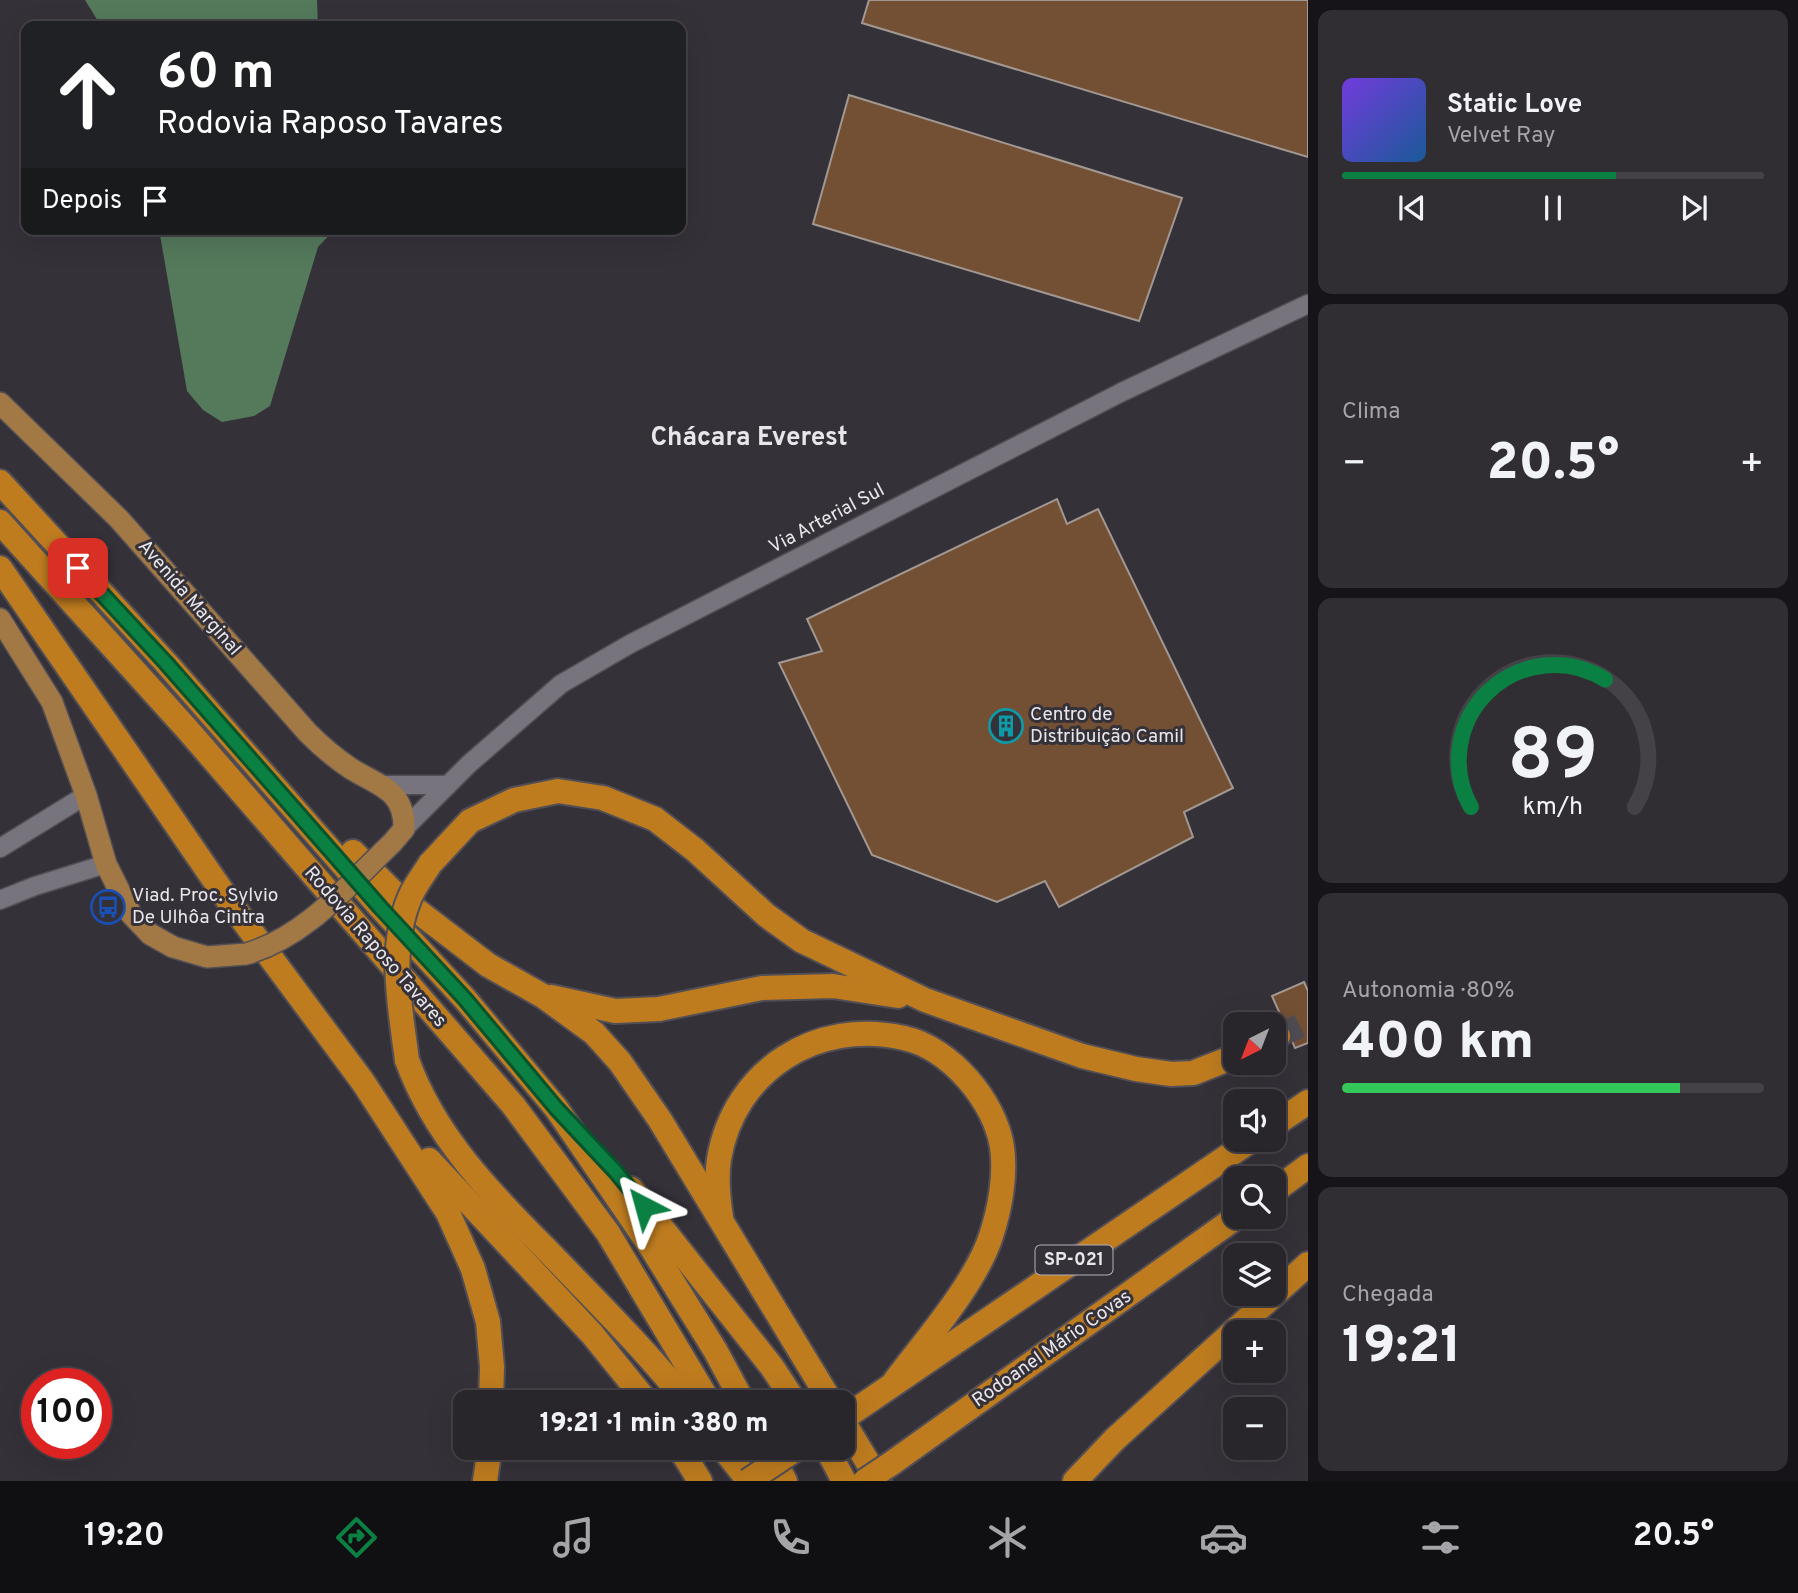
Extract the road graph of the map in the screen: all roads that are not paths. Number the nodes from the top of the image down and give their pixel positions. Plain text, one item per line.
1 (1308, 304) edge
2 (0, 403) edge
3 (0, 482) edge
4 (0, 522) edge
5 (0, 568) edge
6 (0, 619) edge
7 (204, 706) junction
8 (383, 785) junction
9 (448, 785) junction
10 (86, 795) junction
11 (398, 836) junction
12 (0, 848) edge
13 (106, 864) junction
14 (0, 900) edge
15 (543, 996) junction
16 (925, 1000) junction
17 (1223, 1061) edge
18 (363, 1082) junction
19 (1308, 1102) edge
20 (556, 1108) junction
21 (1286, 1117) edge
22 (1235, 1152) edge
23 (1308, 1167) edge
24 (1286, 1183) edge
25 (722, 1225) junction
26 (1223, 1227) edge
27 (1308, 1264) edge
28 (895, 1381) junction
29 (491, 1390) edge
30 (637, 1390) edge
31 (676, 1390) edge
32 (702, 1390) edge
33 (737, 1390) edge
34 (787, 1390) edge
35 (824, 1390) edge
36 (855, 1411) edge
37 (855, 1425) edge
38 (488, 1460) edge
39 (687, 1460) edge
40 (732, 1460) edge
41 (739, 1460) edge
42 (774, 1460) edge
43 (780, 1460) edge
44 (833, 1460) edge
45 (886, 1472) edge
46 (485, 1481) edge
47 (700, 1481) edge
48 (749, 1481) edge
49 (785, 1481) edge
50 (844, 1481) edge
51 (865, 1481) edge
52 (1075, 1481) edge

1 - 9 street, Via Arterial Sul
2 - 8 main road, Avenida Marginal
3 - 7 highway, Rodovia Raposo Tavares
4 - 32 highway, Rodovia Raposo Tavares
5 - 18 highway
6 - 10 main road
7 - 15 highway
7 - 20 highway, Rodovia Raposo Tavares
8 - 9 street, Avenida Marginal
8 - 11 main road, Avenida Marginal
9 - 11 street, Via Arterial Sul
10 - 12 street
10 - 13 main road
11 - 13 main road, bridge
13 - 14 street
15 - 16 highway
15 - 25 highway
16 - 17 highway
16 - 31 highway, bridge
18 - 29 highway
18 - 30 highway
19 - 21 highway
20 - 33 highway, Rodovia Raposo Tavares
20 - 34 highway
22 - 28 highway, SP-021
23 - 24 highway
25 - 28 highway
25 - 35 highway
26 - 45 highway, Rodoanel Mário Covas / SP-021
27 - 52 highway
28 - 36 highway, SP-021
37 - 45 highway
38 - 46 highway
39 - 47 highway
40 - 48 highway
41 - 48 highway
42 - 49 highway
43 - 48 highway, bridge
44 - 50 highway
45 - 51 highway, Rodoanel Mário Covas / SP-021, bridge

